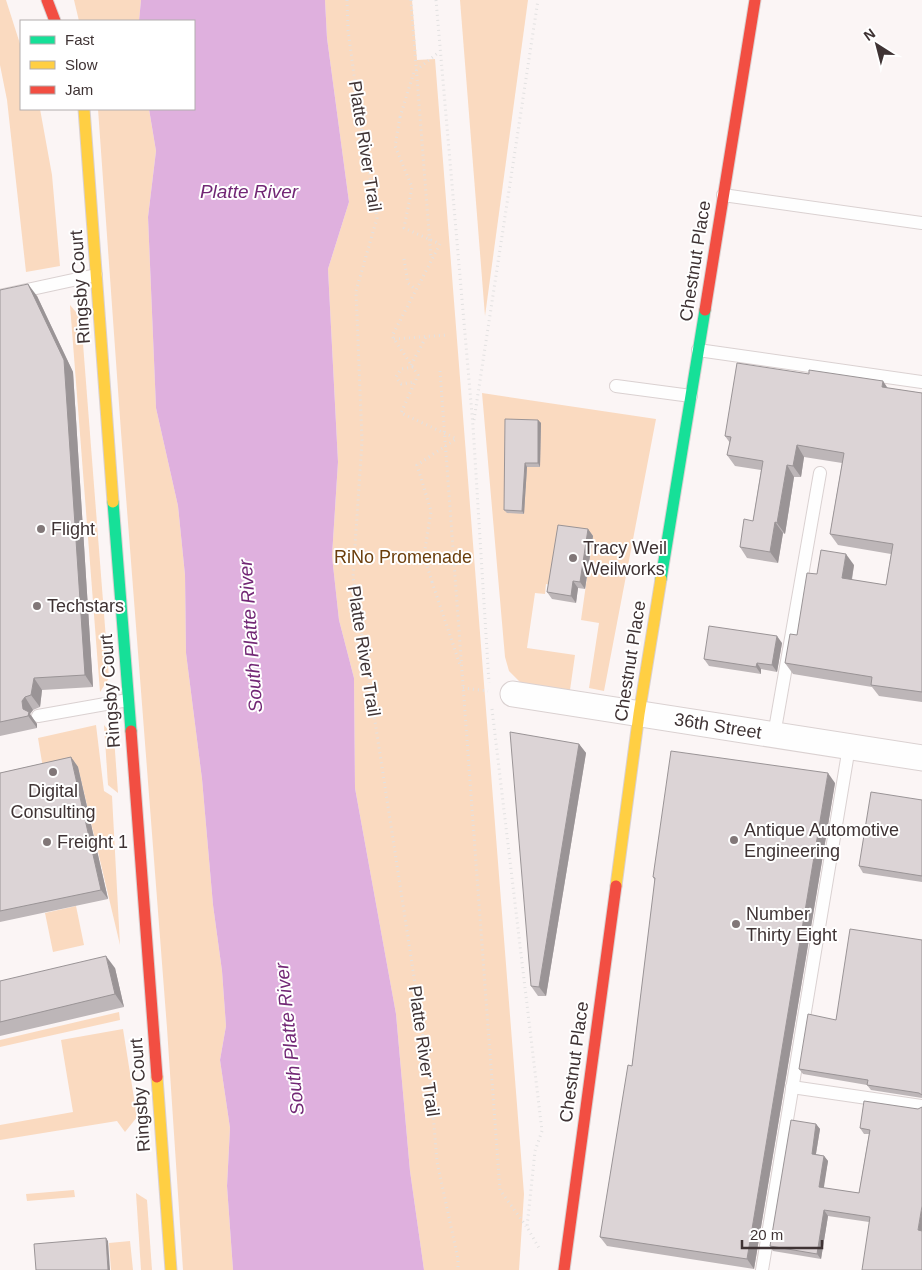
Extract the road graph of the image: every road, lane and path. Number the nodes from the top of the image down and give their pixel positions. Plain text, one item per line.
1 (48, 0) edge
2 (347, 0) edge
3 (411, 0) edge
4 (436, 0) edge
5 (538, 0) edge
6 (755, 0) edge
7 (55, 20) edge
8 (440, 52) junction
9 (416, 69) junction
10 (84, 110) edge
11 (724, 195) junction
12 (922, 223) edge
13 (431, 258) dead end
14 (404, 259) dead end
15 (96, 275) junction
16 (416, 290) junction
17 (0, 296) edge
18 (448, 335) dead end
19 (426, 337) junction
20 (394, 339) junction
21 (698, 350) junction
22 (412, 366) junction
23 (440, 371) dead end
24 (415, 382) junction
25 (922, 382) edge
26 (616, 386) dead end
27 (691, 396) junction
28 (473, 426) junction
29 (820, 472) edge
30 (462, 670) junction
31 (498, 695) junction
32 (128, 700) junction
33 (639, 714) junction
34 (38, 716) dead end
35 (774, 735) junction
36 (849, 747) junction
37 (922, 758) edge
38 (792, 1087) junction
39 (922, 1106) edge
40 (527, 1227) junction
41 (541, 1253) dead end
42 (171, 1270) edge
43 (458, 1270) edge
44 (564, 1270) edge
45 (762, 1270) edge

1 - 7 street
2 - 43 path, Platte River Trail
3 - 9 path
4 - 8 path
5 - 28 path
6 - 11 street, Chestnut Place
8 - 9 path
8 - 28 path
9 - 13 path
9 - 16 path, bridge
10 - 15 street, Ringsby Court
11 - 12 lane
11 - 21 street, Chestnut Place
14 - 16 path
15 - 17 lane
15 - 32 street, Ringsby Court
16 - 20 path, bridge
18 - 19 path
19 - 20 path
19 - 22 path
20 - 22 path, bridge
21 - 25 lane
21 - 27 street, Chestnut Place
22 - 24 path, bridge
22 - 24 path
23 - 30 path
24 - 30 path, bridge
26 - 27 lane
27 - 33 street, Chestnut Place
28 - 31 path
29 - 35 lane
30 - 40 path
31 - 33 street, 36th Street
31 - 40 path
32 - 34 lane
32 - 42 street, Ringsby Court
33 - 35 street, 36th Street
33 - 44 street, Chestnut Place
35 - 36 street, 36th Street
36 - 37 street, 36th Street
36 - 38 lane
38 - 39 lane
38 - 45 lane
40 - 41 path

